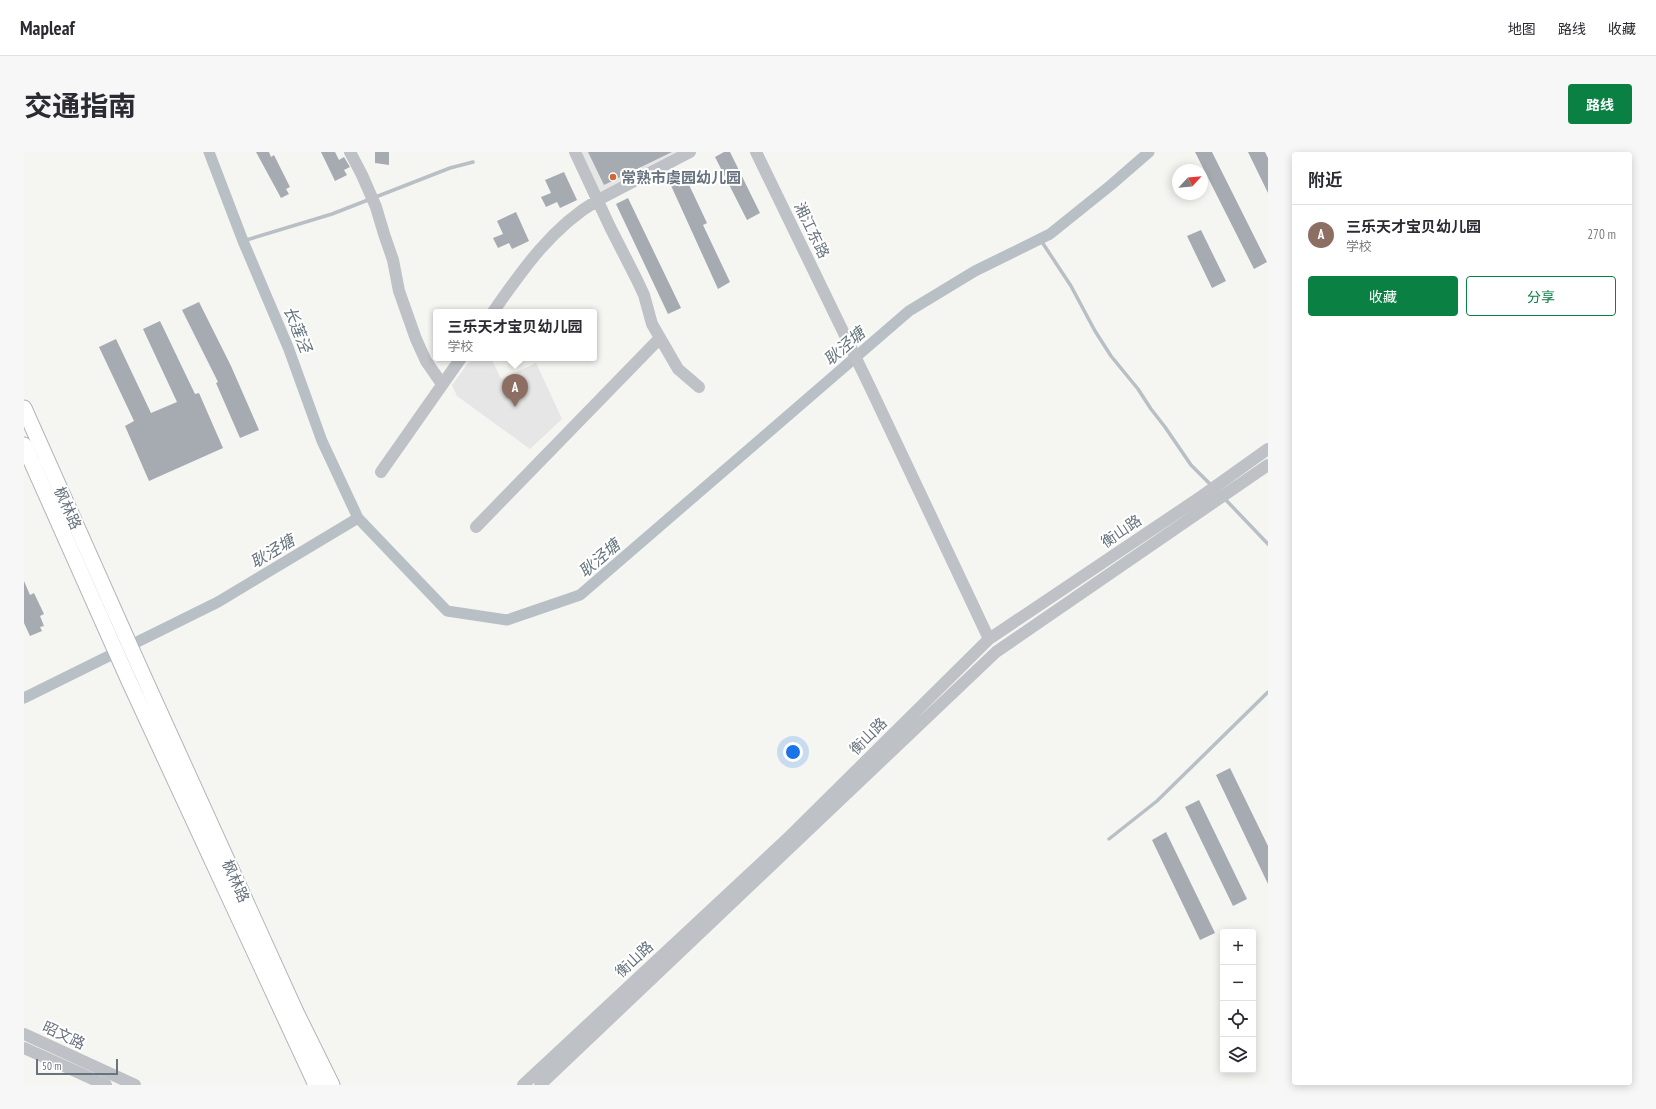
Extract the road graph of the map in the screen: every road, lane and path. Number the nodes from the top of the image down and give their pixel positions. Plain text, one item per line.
1 (350, 152) edge
2 (574, 152) edge
3 (690, 152) edge
4 (756, 152) edge
5 (598, 200) junction
6 (495, 309) edge
7 (660, 338) junction
8 (459, 361) edge
9 (442, 384) junction
10 (699, 387) dead end
11 (24, 408) edge
12 (24, 445) edge
13 (1268, 450) edge
14 (1268, 465) edge
15 (381, 472) dead end
16 (1222, 489) junction
17 (1206, 501) junction
18 (476, 527) dead end
19 (105, 610) junction
20 (989, 639) junction
21 (24, 1034) edge
22 (24, 1048) edge
23 (328, 1084) edge
24 (106, 1085) edge
25 (135, 1085) edge
26 (523, 1085) edge
27 (540, 1085) edge

1 - 9 street
2 - 5 street
3 - 5 street
4 - 20 street, 湘江东路
5 - 6 street
5 - 7 street
7 - 10 street
7 - 18 street
8 - 9 street
9 - 15 street
11 - 19 main road, 枫林路
12 - 19 main road, 枫林路
13 - 16 street, 衡山路
14 - 16 street, 衡山路
16 - 17 street, 衡山路
17 - 20 street, 衡山路
17 - 27 street, 衡山路
19 - 23 main road, 枫林路
20 - 26 street, 衡山路
21 - 25 street, 昭文路
22 - 24 street

